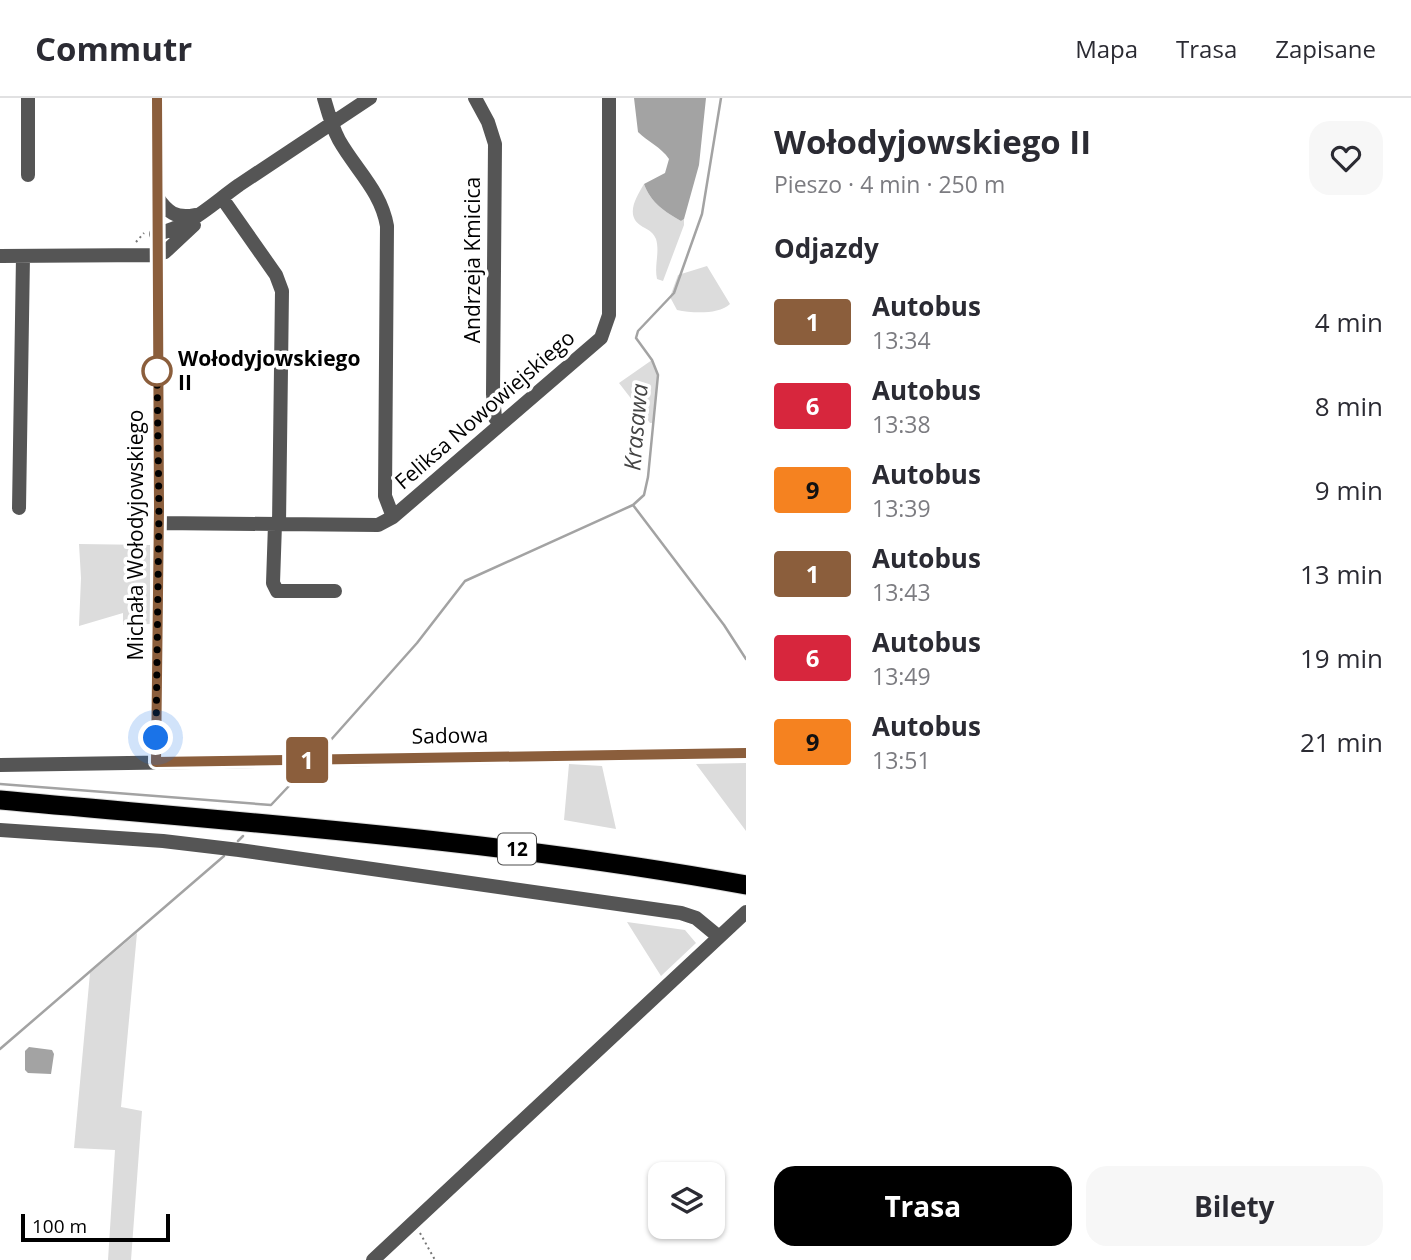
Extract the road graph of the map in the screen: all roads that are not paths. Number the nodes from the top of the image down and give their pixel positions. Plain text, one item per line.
1 (28, 98) edge
2 (157, 98) edge
3 (324, 98) edge
4 (370, 98) edge
5 (475, 98) edge
6 (609, 98) edge
7 (332, 124) junction
8 (28, 175) dead end
9 (157, 197) junction
10 (222, 198) junction
11 (206, 211) junction
12 (152, 232) junction
13 (156, 255) junction
14 (0, 256) edge
15 (23, 256) junction
16 (501, 424) junction
17 (19, 508) dead end
18 (393, 517) junction
19 (158, 523) junction
20 (277, 524) junction
21 (335, 591) dead end
22 (746, 753) edge
23 (156, 762) junction
24 (0, 765) edge
25 (0, 800) edge
26 (0, 830) edge
27 (745, 885) edge
28 (746, 912) edge
29 (719, 937) junction
30 (373, 1260) edge

1 - 8 street
2 - 9 street, Michała Wołodyjowskiego
3 - 7 street
4 - 7 street
5 - 16 street, Andrzeja Kmicica
6 - 16 street, Feliksa Nowowiejskiego
7 - 10 street
7 - 18 street
9 - 11 street
9 - 12 street, Michała Wołodyjowskiego
10 - 11 street
10 - 20 street
11 - 12 street
11 - 13 street
12 - 13 street, Michała Wołodyjowskiego
13 - 15 street
13 - 19 street, Michała Wołodyjowskiego
14 - 15 street
15 - 17 street
16 - 18 street, Feliksa Nowowiejskiego
18 - 20 street, Feliksa Nowowiejskiego
19 - 20 street, Feliksa Nowowiejskiego
19 - 23 street, Michała Wołodyjowskiego
20 - 21 street
22 - 23 street, Sadowa
23 - 24 street, Sadowa
25 - 27 highway, 12
26 - 29 street
28 - 29 street
29 - 30 street

